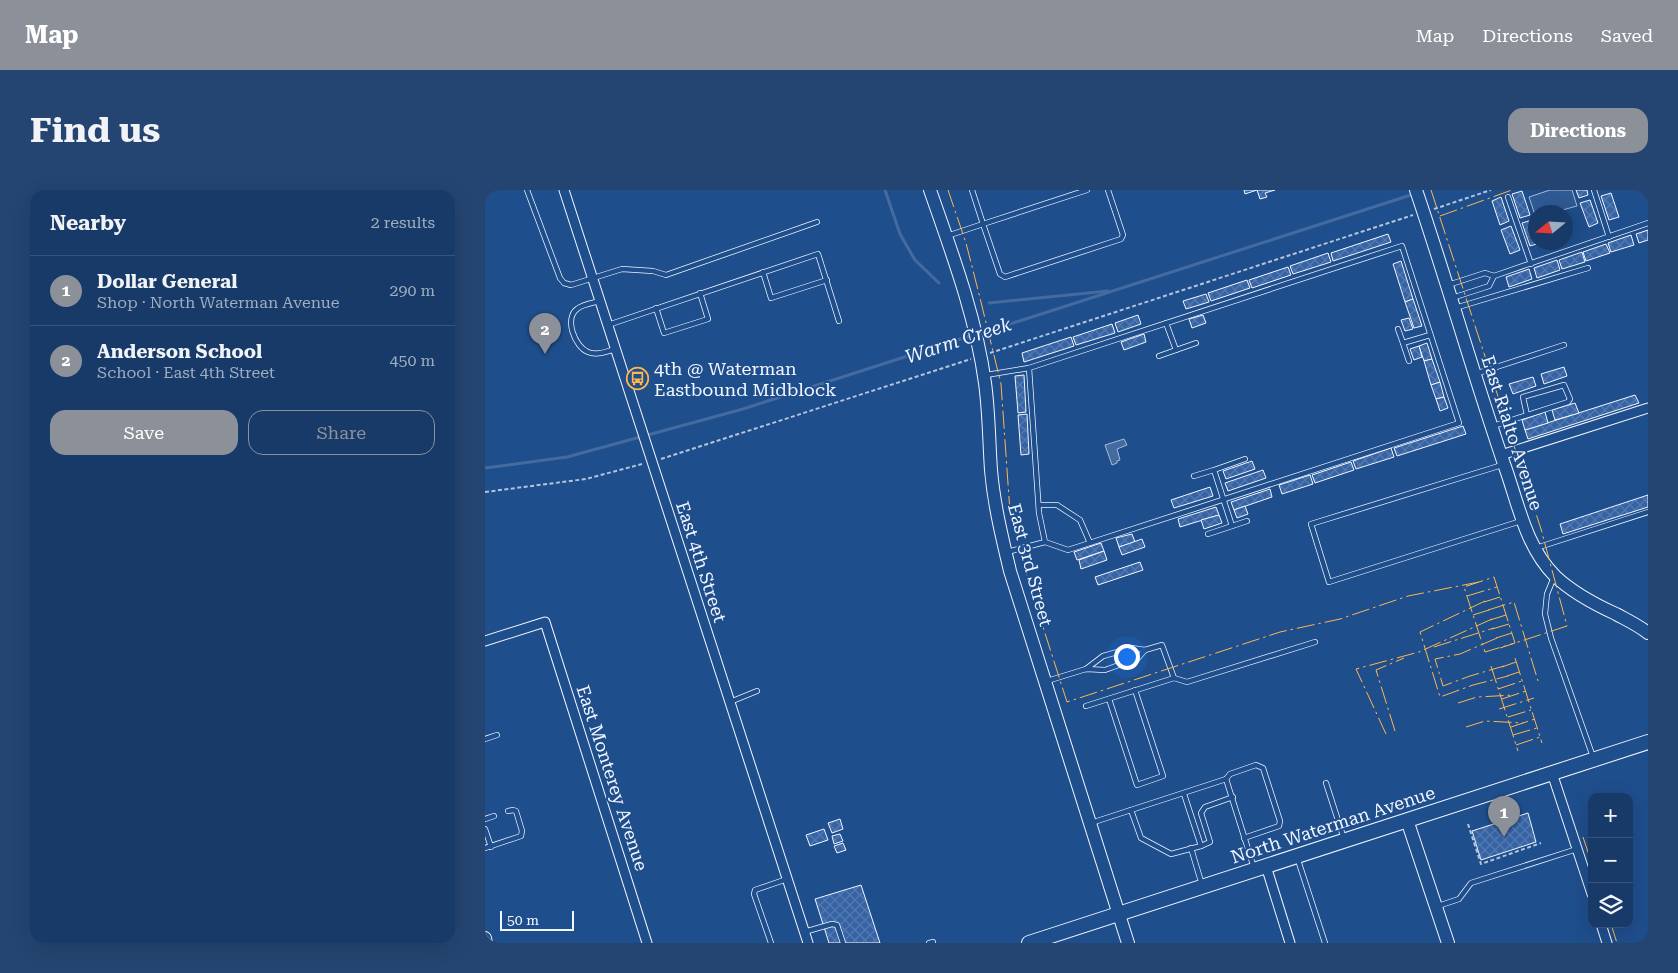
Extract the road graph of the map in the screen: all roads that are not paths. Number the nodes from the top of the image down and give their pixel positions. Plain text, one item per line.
1 (527, 190) edge
2 (564, 190) edge
3 (930, 190) edge
4 (972, 190) edge
5 (1087, 190) edge
6 (1108, 190) edge
7 (1416, 190) edge
8 (1593, 190) edge
9 (1508, 197) dead end
10 (817, 222) dead end
11 (983, 224) junction
12 (1648, 224) edge
13 (946, 236) junction
14 (1609, 237) junction
15 (1531, 264) junction
16 (1587, 268) dead end
17 (763, 272) junction
18 (1494, 276) junction
19 (592, 278) junction
20 (827, 280) junction
21 (1447, 285) junction
22 (700, 293) junction
23 (600, 300) junction
24 (1453, 304) junction
25 (656, 308) junction
26 (839, 321) dead end
27 (1166, 324) junction
28 (608, 325) junction
29 (1398, 329) dead end
30 (1430, 334) junction
31 (1196, 343) dead end
32 (1403, 344) junction
33 (1564, 345) dead end
34 (615, 349) junction
35 (1176, 350) junction
36 (1159, 356) dead end
37 (1409, 361) dead end
38 (1029, 368) junction
39 (1474, 374) junction
40 (984, 376) junction
41 (1648, 408) edge
42 (1527, 415) junction
43 (1491, 426) junction
44 (1245, 459) dead end
45 (1503, 460) junction
46 (1214, 470) junction
47 (1194, 476) dead end
48 (1223, 500) junction
49 (1039, 505) junction
50 (1648, 512) edge
51 (1247, 521) dead end
52 (1523, 521) junction
53 (1232, 526) junction
54 (1208, 534) dead end
55 (1045, 542) junction
56 (1090, 543) junction
57 (1535, 549) junction
58 (1006, 552) junction
59 (1555, 576) junction
60 (1648, 633) edge
61 (485, 642) edge
62 (1315, 642) dead end
63 (1145, 650) junction
64 (1087, 670) junction
65 (1174, 678) junction
66 (1045, 682) junction
67 (1135, 690) junction
68 (757, 691) dead end
69 (1109, 698) junction
70 (730, 702) junction
71 (1085, 706) dead end
72 (497, 735) dead end
73 (485, 739) edge
74 (1648, 743) edge
75 (1594, 760) junction
76 (1552, 773) junction
77 (1226, 779) junction
78 (1327, 783) dead end
79 (1184, 794) junction
80 (1233, 796) junction
81 (1131, 810) junction
82 (508, 811) dead end
83 (494, 816) dead end
84 (485, 819) edge
85 (1407, 820) junction
86 (1090, 823) junction
87 (485, 829) edge
88 (1244, 838) junction
89 (1344, 840) junction
90 (1201, 846) junction
91 (491, 847) junction
92 (485, 848) edge
93 (1191, 848) junction
94 (1577, 849) junction
95 (1296, 856) junction
96 (1260, 868) junction
97 (787, 879) junction
98 (1588, 883) edge
99 (1203, 886) junction
100 (1436, 907) junction
101 (1118, 913) junction
102 (1602, 928) edge
103 (804, 932) junction
104 (485, 938) edge
105 (487, 943) edge
106 (647, 943) edge
107 (771, 943) edge
108 (808, 943) edge
109 (843, 943) edge
110 (1029, 943) edge
111 (1128, 943) edge
112 (1290, 943) edge
113 (1325, 943) edge
114 (1448, 943) edge
115 (1607, 943) edge

1 - 19 lane
2 - 19 street, East 4th Street
3 - 13 main road, East 3rd Street
4 - 11 lane
5 - 11 lane
6 - 11 lane
7 - 21 main road, East Rialto Avenue
8 - 14 lane
9 - 15 lane
10 - 19 lane
11 - 13 lane
12 - 14 lane
13 - 40 main road, East 3rd Street
14 - 15 lane
15 - 18 lane
16 - 24 lane
17 - 20 lane
17 - 20 lane
17 - 22 lane
18 - 21 lane
18 - 24 lane
19 - 23 street, East 4th Street
20 - 26 lane
21 - 24 main road, East Rialto Avenue
22 - 25 lane
22 - 25 lane
23 - 28 street, East 4th Street
23 - 34 lane
24 - 39 main road, East Rialto Avenue
25 - 28 lane
27 - 30 lane
27 - 35 lane
27 - 38 lane
28 - 34 street, East 4th Street
29 - 32 lane
30 - 32 lane
30 - 48 lane
31 - 35 lane
32 - 37 lane
33 - 39 lane
34 - 70 street, East 4th Street
35 - 36 lane
38 - 40 lane
38 - 49 lane
39 - 43 main road, East Rialto Avenue
40 - 58 main road, East 3rd Street
41 - 45 street
42 - 42 lane
42 - 43 lane
43 - 45 main road, East Rialto Avenue
44 - 46 lane
45 - 52 main road, East Rialto Avenue
45 - 52 lane
46 - 47 lane
46 - 48 lane
48 - 53 lane
48 - 56 lane
49 - 55 lane
49 - 56 lane
50 - 57 lane
51 - 53 lane
52 - 57 main road, East Rialto Avenue
53 - 54 lane
55 - 56 lane
55 - 58 lane
57 - 59 main road, East Rialto Avenue
58 - 66 main road, East 3rd Street
59 - 60 main road, East Rialto Avenue
59 - 75 lane
61 - 106 street, East Monterey Avenue
62 - 65 lane
63 - 64 lane
63 - 64 lane
63 - 65 lane
64 - 66 lane
65 - 67 lane
66 - 86 main road, East 3rd Street
67 - 69 lane
67 - 69 lane
68 - 70 lane
69 - 71 lane
70 - 97 street, East 4th Street
72 - 73 lane
74 - 75 main road, North Waterman Avenue
75 - 76 main road, North Waterman Avenue
76 - 85 main road, North Waterman Avenue
76 - 94 street
77 - 79 lane
77 - 80 lane
77 - 88 lane
78 - 89 lane
79 - 81 lane
79 - 90 lane
80 - 88 lane
80 - 90 lane
81 - 86 lane
81 - 93 lane
82 - 91 lane
83 - 84 lane
85 - 89 main road, North Waterman Avenue
85 - 100 main road
86 - 101 main road, East 3rd Street
87 - 91 lane
88 - 96 lane
89 - 95 main road, North Waterman Avenue
90 - 93 lane
91 - 92 lane
93 - 99 lane
94 - 98 street
94 - 100 lane
95 - 96 main road, North Waterman Avenue
95 - 113 lane
96 - 99 main road, North Waterman Avenue
96 - 112 street
97 - 103 street, East 4th Street
97 - 107 lane
99 - 101 main road, North Waterman Avenue
100 - 114 main road
101 - 110 main road, North Waterman Avenue
101 - 111 main road, East 3rd Street
102 - 115 street
103 - 108 street, East 4th Street
103 - 109 lane
104 - 105 main road

